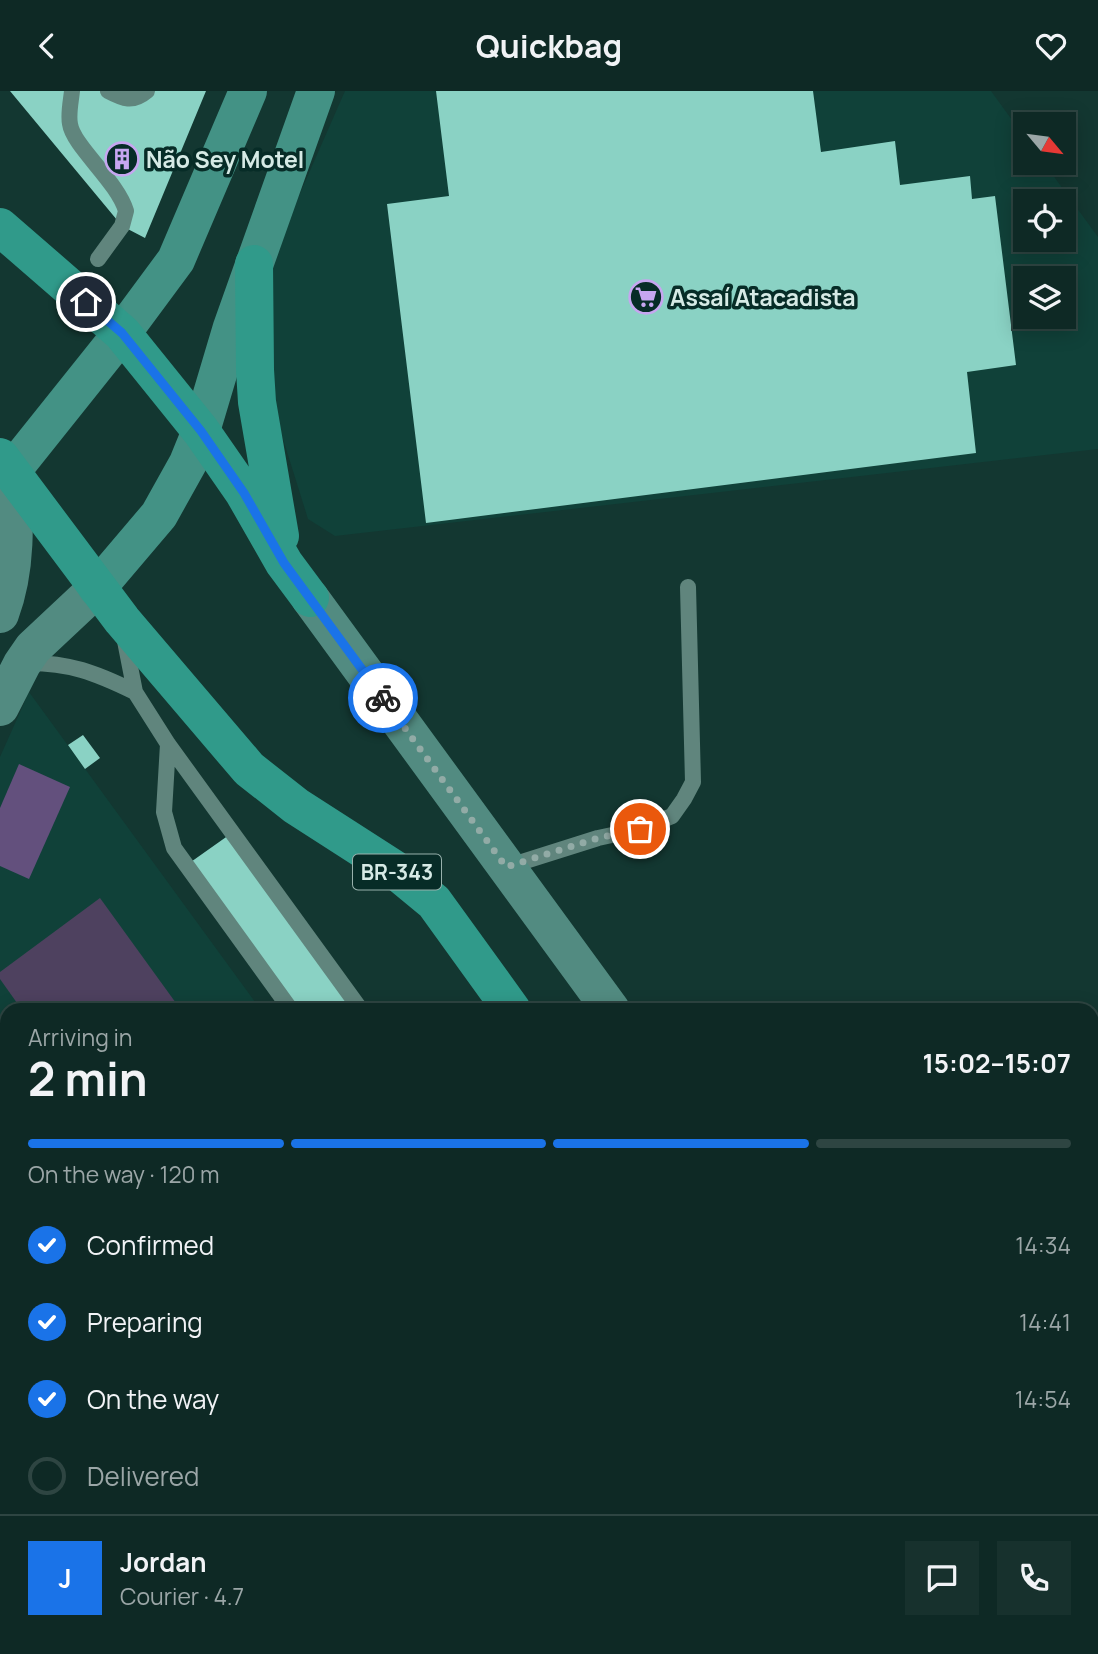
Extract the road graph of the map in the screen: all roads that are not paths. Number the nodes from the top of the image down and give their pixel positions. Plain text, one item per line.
1 (72, 91) edge
2 (108, 91) edge
3 (147, 91) edge
4 (248, 91) edge
5 (316, 91) edge
6 (0, 227) edge
7 (97, 259) dead end
8 (254, 264) junction
9 (122, 333) junction
10 (201, 431) junction
11 (4, 467) edge
12 (284, 563) junction
13 (688, 587) dead end
14 (97, 588) junction
15 (310, 598) joint
16 (0, 614) edge
17 (121, 620) junction
18 (22, 664) junction
19 (135, 692) junction
20 (0, 707) edge
21 (168, 744) junction
22 (506, 867) junction
23 (285, 1003) edge
24 (357, 1003) edge
25 (507, 1003) edge
26 (606, 1003) edge

1 - 7 lane
2 - 3 lane
4 - 9 main road
5 - 8 main road
6 - 9 highway
8 - 10 main road
8 - 12 highway
9 - 10 highway
9 - 11 main road
10 - 12 highway
10 - 14 main road
11 - 14 highway, BR-343
11 - 16 main road
12 - 15 highway
13 - 22 lane
14 - 17 highway, BR-343
14 - 18 main road
15 - 22 main road
17 - 19 lane
17 - 25 highway, BR-343
18 - 19 lane
18 - 20 main road
19 - 21 lane
21 - 23 lane
21 - 24 lane
22 - 26 main road

